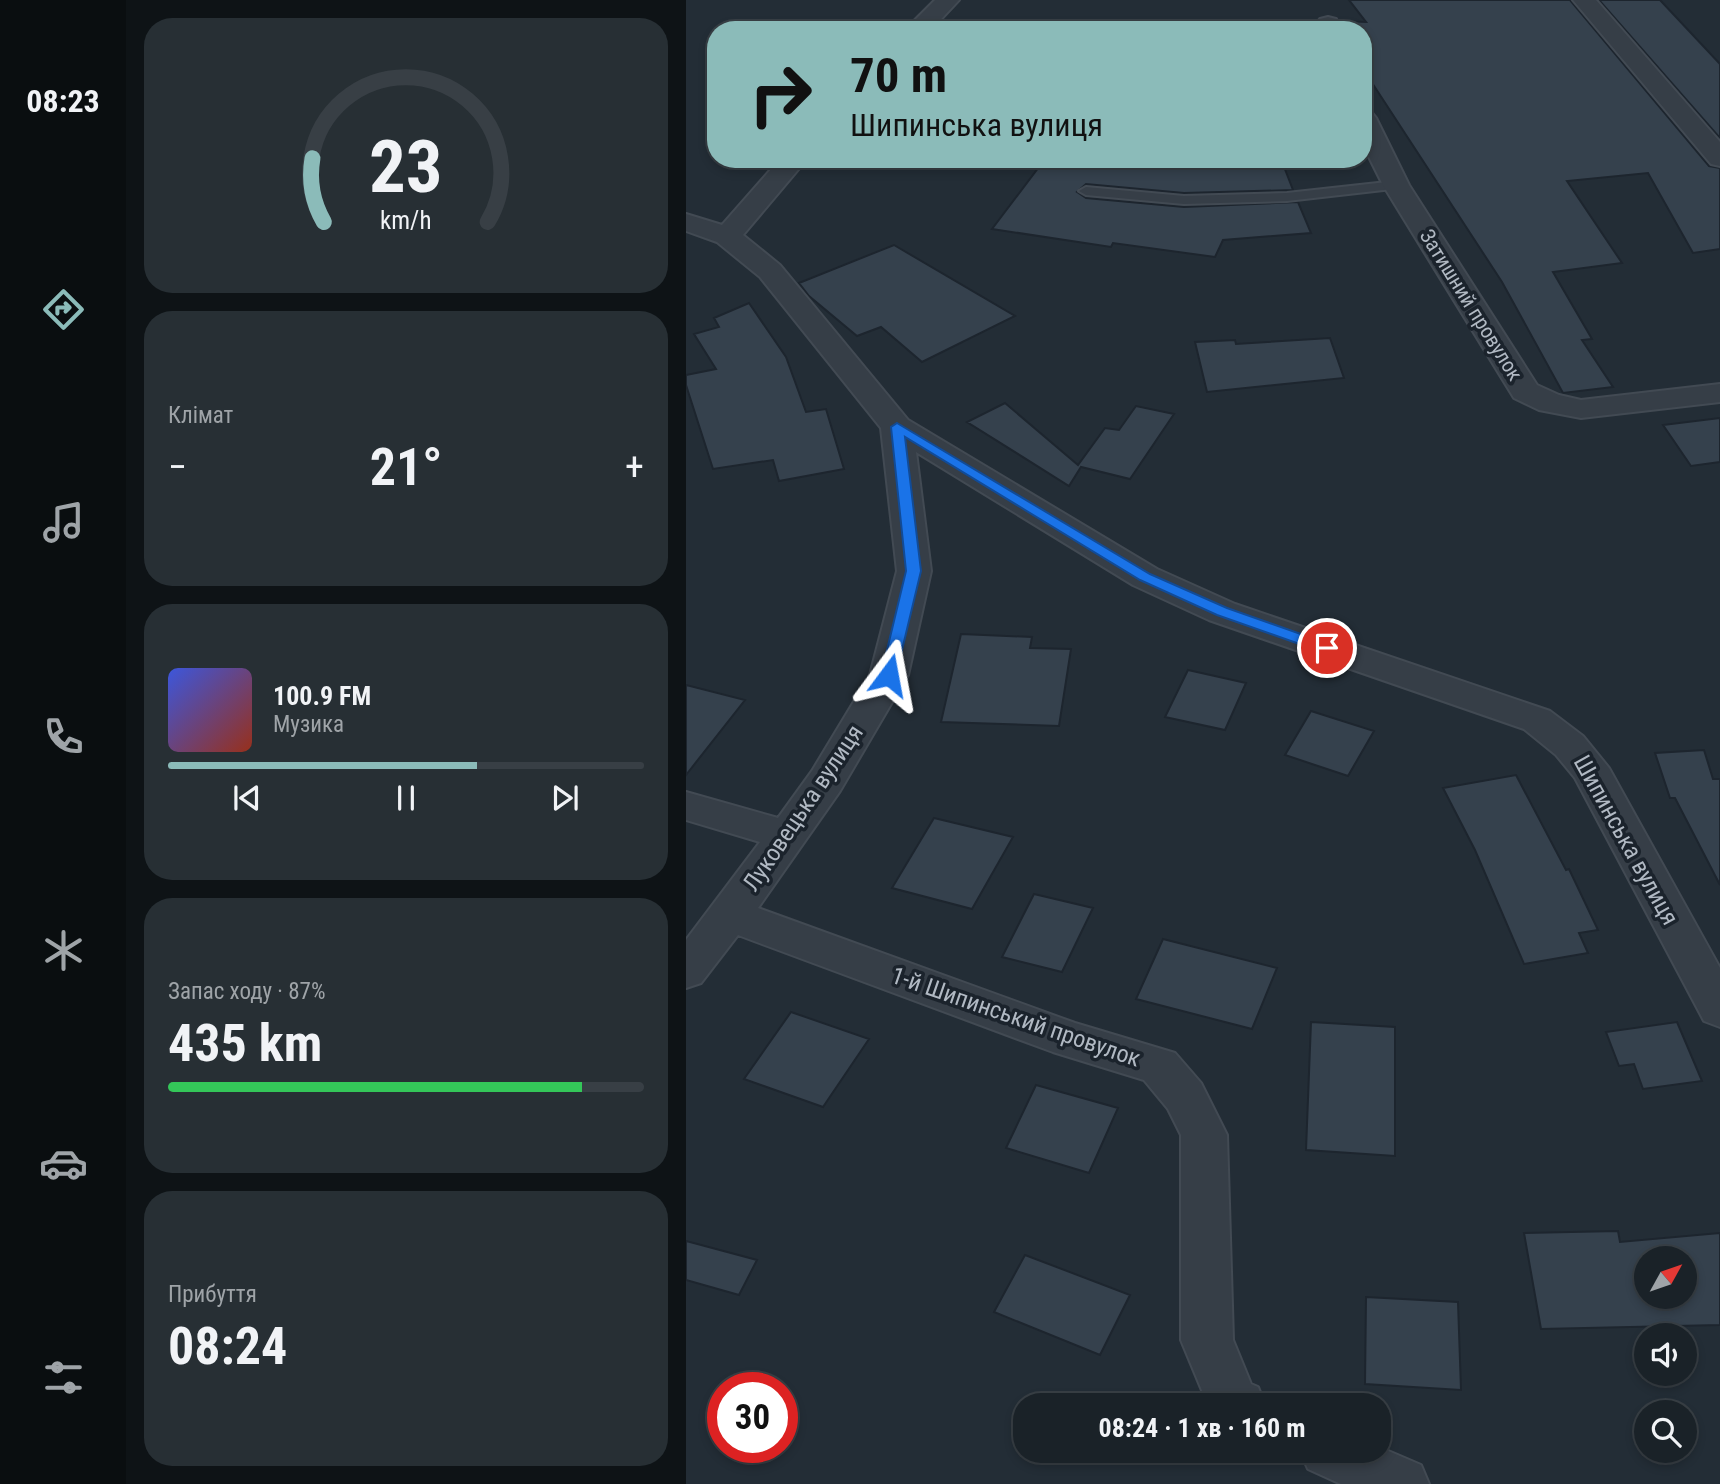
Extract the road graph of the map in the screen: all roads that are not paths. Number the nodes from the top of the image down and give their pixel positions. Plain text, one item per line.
1 (948, 0) edge
2 (1584, 0) edge
3 (926, 21) edge
4 (1372, 136) edge
5 (1720, 158) edge
6 (786, 168) edge
7 (1396, 185) junction
8 (1086, 191) dead end
9 (686, 222) edge
10 (727, 236) junction
11 (1720, 393) edge
12 (897, 427) junction
13 (686, 806) edge
14 (786, 835) junction
15 (730, 915) junction
16 (686, 971) edge
17 (1720, 1009) edge
18 (1229, 1393) edge
19 (1354, 1463) edge
20 (1402, 1484) edge

1 - 3 street
2 - 5 street
4 - 7 street, Затишний провулок
6 - 10 street
7 - 8 lane
7 - 11 street, Затишний провулок
9 - 10 street, Шипинська вулиця
10 - 12 street, Шипинська вулиця
12 - 14 street, Луковецька вулиця
12 - 17 street, Шипинська вулиця
13 - 14 street
14 - 15 street, Луковецька вулиця
15 - 16 street, Луковецька вулиця
15 - 18 street, 1-й Шипинський провулок
19 - 20 street

